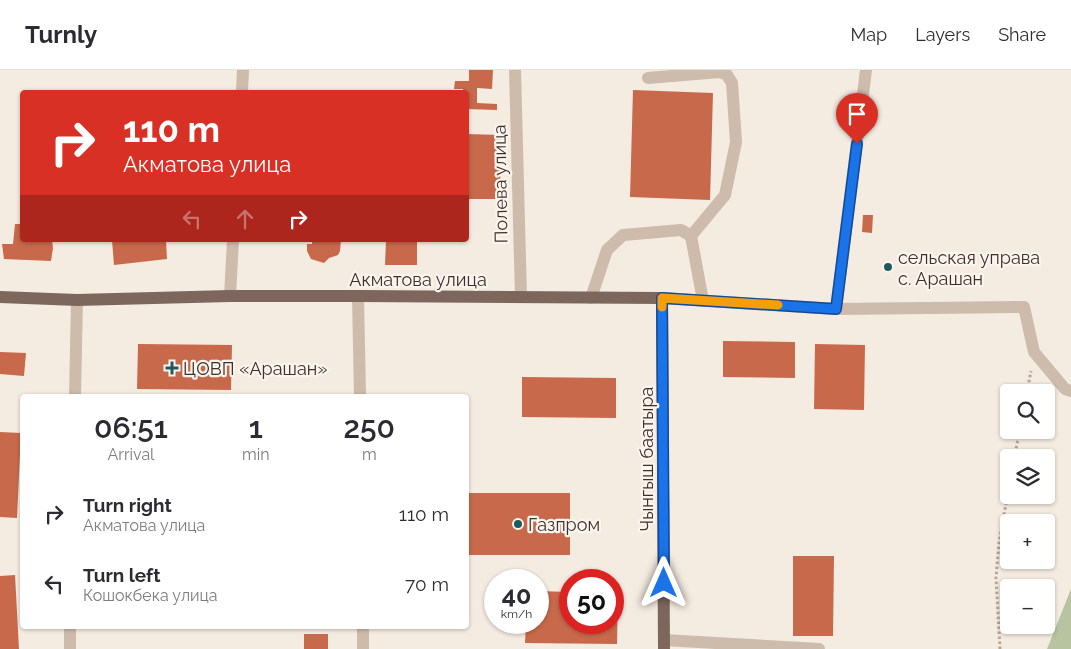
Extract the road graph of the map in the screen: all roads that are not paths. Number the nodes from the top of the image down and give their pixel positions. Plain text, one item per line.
1 (243, 70) edge
2 (515, 70) edge
3 (866, 70) edge
4 (648, 78) dead end
5 (242, 90) edge
6 (691, 236) junction
7 (233, 242) edge
8 (230, 296) junction
9 (358, 296) junction
10 (0, 297) edge
11 (521, 297) junction
12 (591, 298) junction
13 (662, 298) junction
14 (77, 300) junction
15 (703, 301) junction
16 (836, 309) junction
17 (1071, 391) edge
18 (75, 394) edge
19 (360, 394) edge
20 (70, 629) edge
21 (363, 629) edge
22 (664, 645) edge
23 (70, 649) edge
24 (363, 649) edge
25 (819, 649) edge

1 - 5 street
2 - 11 street, Полева улица
3 - 16 street
4 - 6 street
6 - 12 street
6 - 15 street
7 - 8 street
8 - 9 main road, Акматова улица
8 - 14 main road, Акматова улица
9 - 11 main road, Акматова улица
9 - 19 street
10 - 14 main road, Акматова улица
11 - 12 main road, Акматова улица
12 - 13 main road, Акматова улица
13 - 15 street, Акматова улица
13 - 22 main road, Чынгыш баатыра
14 - 18 street
15 - 16 street, Акматова улица
16 - 17 street, Акматова улица
20 - 23 street
21 - 24 street
22 - 25 street

